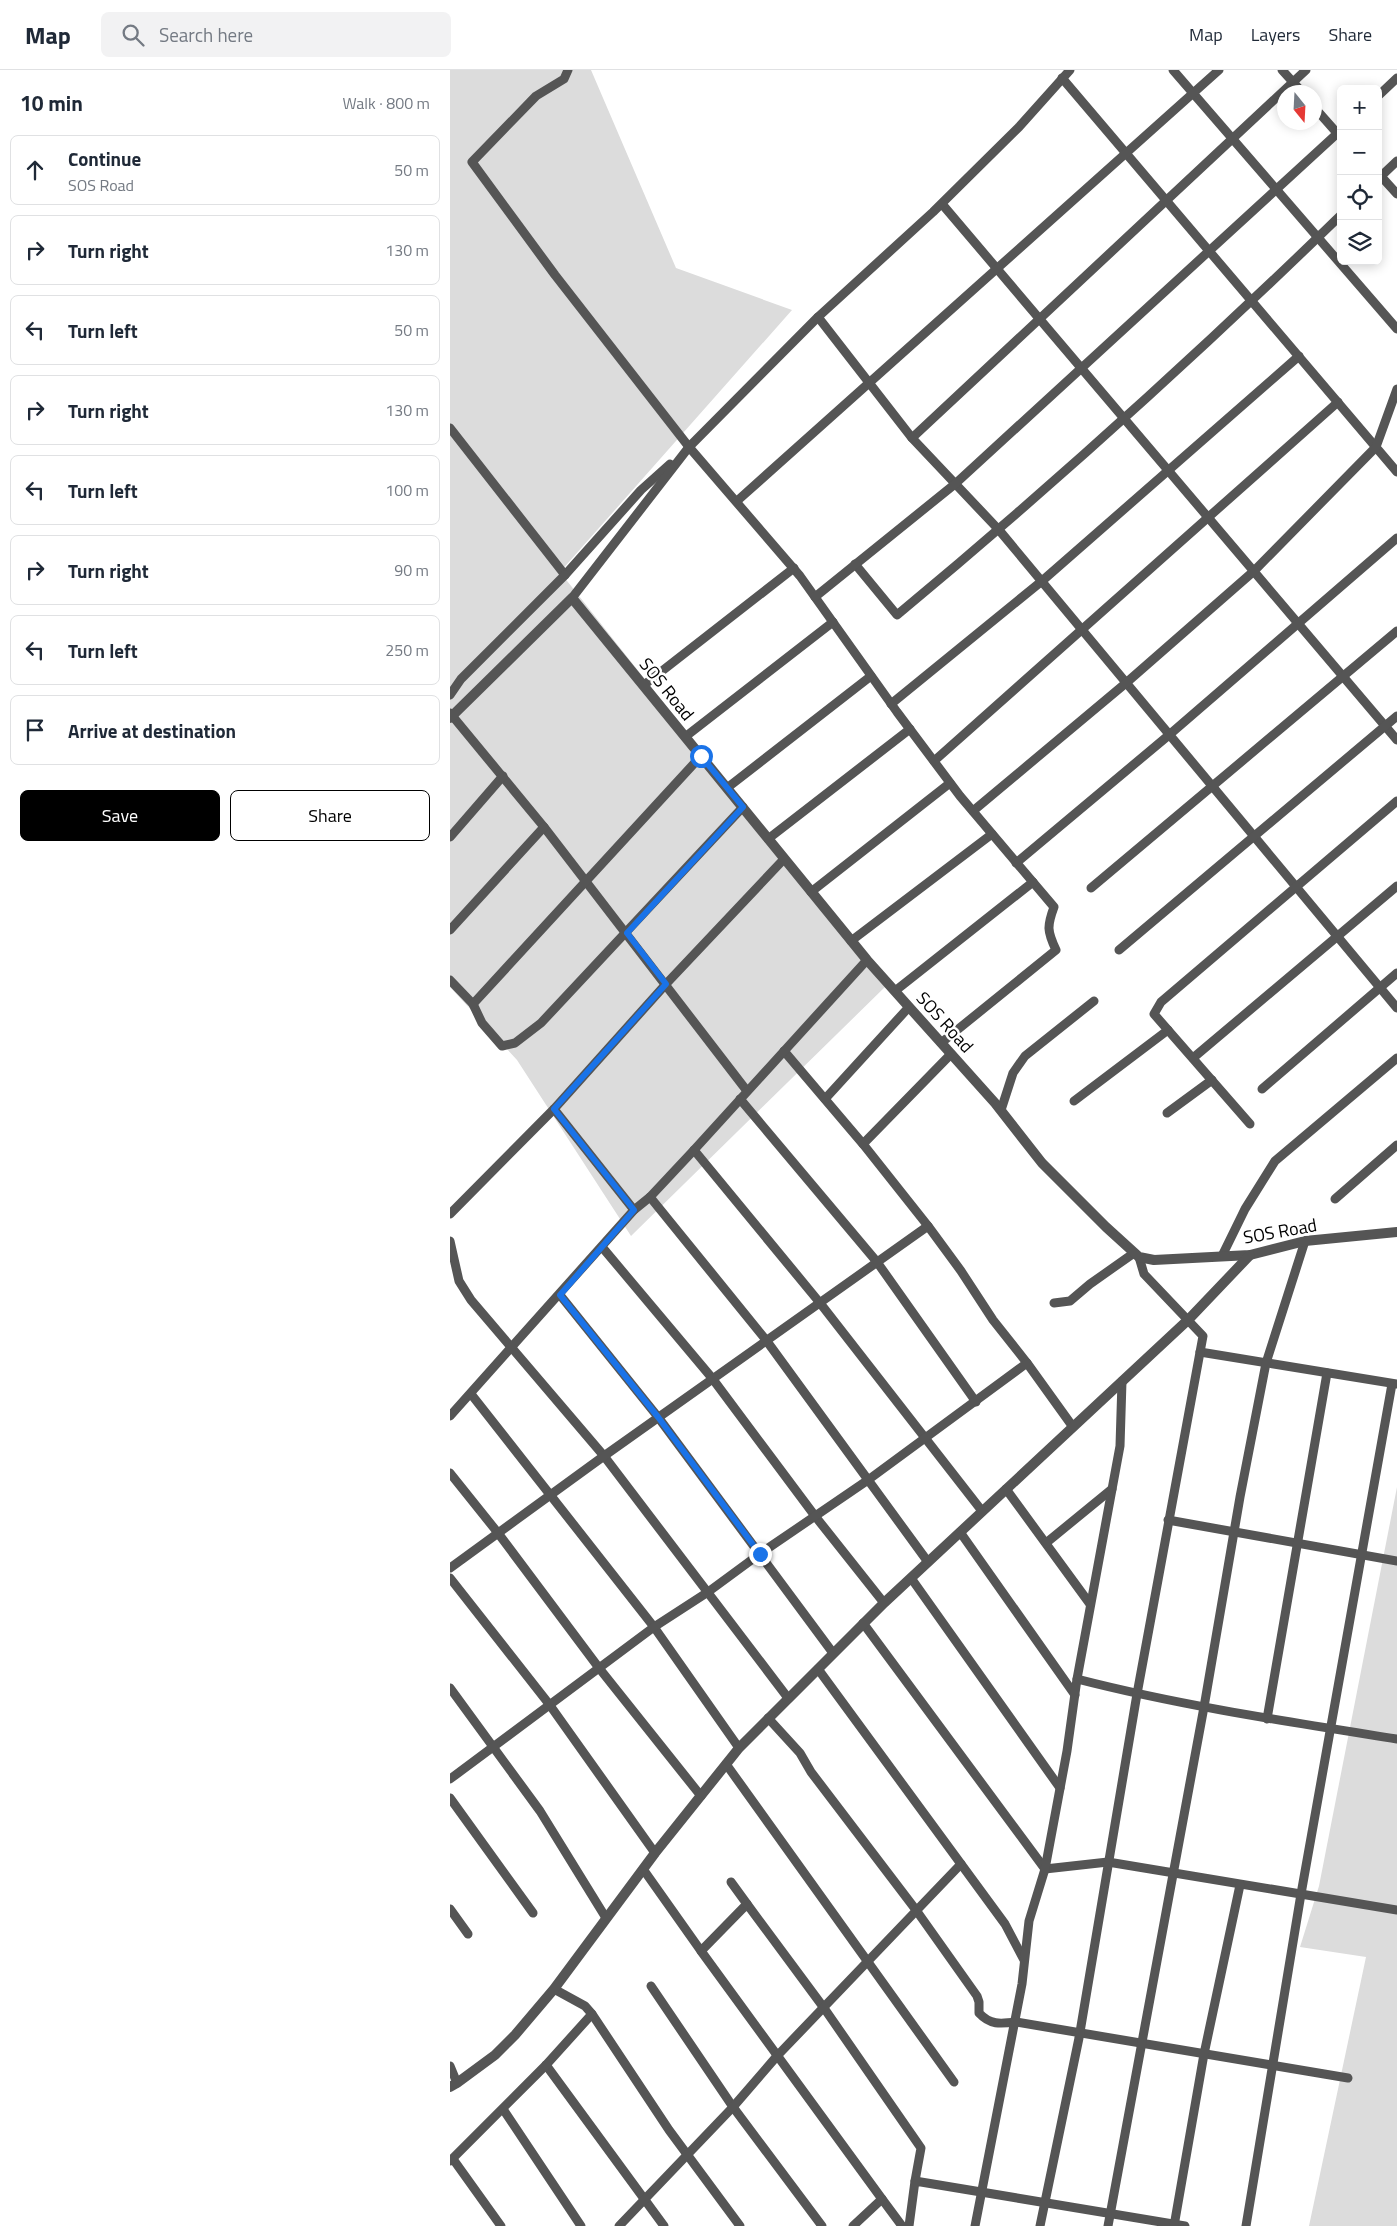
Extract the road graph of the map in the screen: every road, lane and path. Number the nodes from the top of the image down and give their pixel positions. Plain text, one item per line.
1 (568, 70) edge
2 (1070, 70) edge
3 (1173, 70) edge
4 (1219, 70) edge
5 (1282, 70) edge
6 (1306, 70) edge
7 (1062, 78) junction
8 (1397, 78) edge
9 (1293, 82) junction
10 (1296, 85) edge
11 (1382, 92) edge
12 (1193, 93) junction
13 (1322, 114) edge
14 (1339, 130) edge
15 (1337, 134) edge
16 (1233, 139) junction
17 (1126, 153) junction
18 (1397, 161) edge
19 (1380, 175) edge
20 (1382, 179) edge
21 (1276, 189) junction
22 (1397, 194) edge
23 (1167, 201) junction
24 (942, 204) junction
25 (1337, 219) edge
26 (1318, 237) junction
27 (1209, 251) junction
28 (996, 268) junction
29 (1252, 301) junction
30 (818, 317) junction
31 (1040, 319) junction
32 (1397, 329) edge
33 (1299, 356) junction
34 (1082, 368) junction
35 (868, 382) junction
36 (1397, 389) edge
37 (1338, 402) junction
38 (1124, 417) junction
39 (450, 428) edge
40 (912, 438) junction
41 (689, 447) junction
42 (1376, 448) junction
43 (1168, 470) junction
44 (1397, 472) edge
45 (955, 484) junction
46 (737, 501) junction
47 (1208, 517) junction
48 (999, 530) junction
49 (1397, 538) edge
50 (855, 564) junction
51 (794, 568) junction
52 (1254, 571) junction
53 (564, 575) junction
54 (1042, 581) junction
55 (815, 597) junction
56 (572, 598) junction
57 (833, 622) junction
58 (1298, 623) junction
59 (1082, 631) junction
60 (1397, 631) edge
61 (871, 676) junction
62 (1126, 683) junction
63 (644, 686) junction
64 (450, 695) edge
65 (891, 704) junction
66 (451, 716) edge
67 (1397, 716) edge
68 (1385, 726) junction
69 (910, 729) junction
70 (1169, 735) junction
71 (685, 737) junction
72 (1397, 740) edge
73 (701, 756) junction
74 (934, 761) junction
75 (503, 776) junction
76 (950, 782) junction
77 (727, 788) junction
78 (1397, 800) edge
79 (743, 807) junction
80 (973, 811) junction
81 (544, 827) junction
82 (992, 834) junction
83 (1254, 836) junction
84 (450, 837) edge
85 (768, 839) junction
86 (784, 859) junction
87 (1016, 863) junction
88 (585, 882) junction
89 (1033, 882) junction
90 (1397, 886) edge
91 (1296, 887) junction
92 (1091, 888) dead end
93 (811, 892) junction
94 (450, 930) edge
95 (627, 933) junction
96 (1337, 936) junction
97 (851, 941) junction
98 (1119, 950) dead end
99 (867, 960) junction
100 (1397, 974) edge
101 (450, 980) edge
102 (666, 984) junction
103 (1380, 988) junction
104 (894, 991) junction
105 (1094, 1001) dead end
106 (473, 1004) junction
107 (909, 1008) junction
108 (1397, 1008) edge
109 (1168, 1030) junction
110 (941, 1043) junction
111 (784, 1051) junction
112 (951, 1054) junction
113 (1193, 1058) junction
114 (1397, 1058) edge
115 (1212, 1080) junction
116 (1262, 1088) dead end
117 (747, 1091) junction
118 (740, 1099) junction
119 (825, 1099) junction
120 (1074, 1101) dead end
121 (554, 1109) junction
122 (1001, 1110) junction
123 (1167, 1113) dead end
124 (1250, 1124) dead end
125 (863, 1144) junction
126 (1397, 1145) edge
127 (694, 1150) junction
128 (650, 1197) junction
129 (1335, 1199) dead end
130 (634, 1210) junction
131 (450, 1214) edge
132 (928, 1226) junction
133 (1397, 1232) edge
134 (450, 1241) edge
135 (1305, 1241) junction
136 (602, 1247) junction
137 (1137, 1255) junction
138 (1250, 1255) junction
139 (1222, 1256) junction
140 (877, 1262) junction
141 (560, 1295) junction
142 (820, 1303) junction
143 (1054, 1304) dead end
144 (1189, 1319) junction
145 (766, 1340) junction
146 (513, 1348) junction
147 (1200, 1352) junction
148 (1027, 1363) junction
149 (1266, 1363) junction
150 (1327, 1373) junction
151 (712, 1378) junction
152 (1122, 1382) junction
153 (1394, 1384) edge
154 (471, 1394) junction
155 (976, 1402) junction
156 (450, 1416) edge
157 (658, 1417) junction
158 (1073, 1427) junction
159 (925, 1438) junction
160 (604, 1456) junction
161 (450, 1474) edge
162 (868, 1480) junction
163 (1006, 1489) junction
164 (1112, 1489) junction
165 (551, 1494) junction
166 (982, 1512) junction
167 (814, 1516) junction
168 (1168, 1520) junction
169 (498, 1532) junction
170 (960, 1532) junction
171 (1234, 1532) junction
172 (1046, 1543) junction
173 (1298, 1543) junction
174 (760, 1554) junction
175 (1362, 1554) junction
176 (1397, 1561) edge
177 (928, 1562) junction
178 (450, 1568) edge
179 (450, 1578) edge
180 (911, 1578) junction
181 (708, 1592) junction
182 (884, 1603) junction
183 (1090, 1604) junction
184 (863, 1624) junction
185 (654, 1627) junction
186 (833, 1653) junction
187 (599, 1668) junction
188 (818, 1669) junction
189 (1077, 1679) junction
190 (450, 1688) edge
191 (1137, 1694) junction
192 (1075, 1695) junction
193 (788, 1698) junction
194 (549, 1704) junction
195 (1204, 1707) junction
196 (768, 1718) junction
197 (1267, 1719) junction
198 (1330, 1728) junction
199 (1397, 1739) edge
200 (493, 1746) junction
201 (739, 1748) junction
202 (726, 1764) junction
203 (450, 1779) edge
204 (1060, 1788) junction
205 (701, 1796) junction
206 (450, 1798) edge
207 (656, 1853) junction
208 (1108, 1862) junction
209 (961, 1864) junction
210 (643, 1869) junction
211 (1045, 1869) junction
212 (1173, 1874) junction
213 (731, 1882) dead end
214 (1240, 1885) junction
215 (1301, 1894) junction
216 (747, 1904) junction
217 (450, 1909) edge
218 (916, 1910) junction
219 (1397, 1910) edge
220 (533, 1913) dead end
221 (606, 1918) junction
222 (468, 1934) dead end
223 (701, 1951) junction
224 (1025, 1960) junction
225 (868, 1962) junction
226 (651, 1986) dead end
227 (554, 1989) junction
228 (824, 2008) junction
229 (592, 2014) junction
230 (1016, 2022) junction
231 (1080, 2033) junction
232 (1142, 2044) junction
233 (1204, 2054) junction
234 (777, 2056) junction
235 (546, 2065) junction
236 (1273, 2065) junction
237 (450, 2066) edge
238 (1348, 2078) dead end
239 (954, 2082) dead end
240 (454, 2085) edge
241 (733, 2107) junction
242 (503, 2109) junction
243 (687, 2155) junction
244 (451, 2160) edge
245 (915, 2181) junction
246 (982, 2192) junction
247 (643, 2199) junction
248 (882, 2199) junction
249 (1044, 2203) junction
250 (1110, 2214) junction
251 (1174, 2225) edge
252 (501, 2226) edge
253 (581, 2226) edge
254 (619, 2226) edge
255 (664, 2226) edge
256 (740, 2226) edge
257 (822, 2226) edge
258 (853, 2226) edge
259 (902, 2226) edge
260 (908, 2226) edge
261 (975, 2226) edge
262 (1040, 2226) edge
263 (1108, 2226) edge
264 (1185, 2226) edge
265 (1246, 2226) edge

1 - 41 street
2 - 7 street
3 - 12 street
4 - 12 street
5 - 9 street
6 - 9 street
7 - 17 street
7 - 24 street
8 - 11 street
9 - 10 street
9 - 16 street
12 - 16 street
12 - 17 street
13 - 14 street
15 - 21 street
16 - 21 street
16 - 23 street
17 - 23 street
17 - 28 street
18 - 19 street
20 - 22 street
21 - 26 street
21 - 27 street
23 - 27 street
23 - 31 street
24 - 28 street
24 - 30 street
25 - 26 street
26 - 29 street
26 - 32 street
27 - 29 street
27 - 34 street
28 - 31 street
28 - 35 street
29 - 33 street
29 - 38 street
30 - 35 street
30 - 41 street
31 - 34 street
31 - 40 street
33 - 37 street
33 - 43 street
34 - 38 street
34 - 45 street
35 - 40 street
35 - 46 street
36 - 42 street
37 - 42 street
37 - 47 street
38 - 43 street
38 - 48 street
39 - 53 street
40 - 45 street
41 - 46 street
41 - 53 street
41 - 56 street
42 - 44 street
42 - 52 street
43 - 47 street
43 - 54 street
45 - 48 street
45 - 50 street
46 - 51 street
47 - 52 street
47 - 59 street
48 - 50 street
48 - 54 street
49 - 58 street
50 - 55 street
51 - 55 street
51 - 63 street
52 - 58 street
52 - 62 street
53 - 64 street
54 - 59 street
54 - 65 street
55 - 57 street
56 - 63 street, SOS Road
56 - 66 street
57 - 61 street
57 - 71 street
58 - 68 street
58 - 70 street
59 - 62 street
59 - 74 street
60 - 92 street
61 - 65 street
61 - 77 street
62 - 70 street
62 - 80 street
63 - 71 street, SOS Road
65 - 69 street
66 - 75 street
67 - 68 street
68 - 72 street
68 - 83 street
69 - 74 street
69 - 85 street
70 - 83 street
70 - 87 street
71 - 73 street, SOS Road
73 - 77 street, SOS Road
73 - 88 street
74 - 76 street
75 - 81 street
75 - 84 street
76 - 80 street
76 - 93 street
77 - 79 street, SOS Road
78 - 91 street
79 - 85 street, SOS Road
79 - 95 street
80 - 82 street
81 - 88 street
81 - 94 street
82 - 87 street
82 - 97 street
83 - 91 street
83 - 98 street
85 - 86 street, SOS Road
86 - 93 street, SOS Road
86 - 102 street
87 - 89 street
88 - 95 street
88 - 106 street
89 - 104 street
89 - 110 street
90 - 96 street
91 - 96 street
91 - 109 street
93 - 97 street, SOS Road
95 - 102 street
95 - 106 street
96 - 103 street
96 - 113 street
97 - 99 street, SOS Road
99 - 104 street, SOS Road
99 - 111 street
100 - 103 street
101 - 106 street
102 - 117 street
102 - 121 street
103 - 108 street
103 - 116 street
104 - 107 street, SOS Road
105 - 122 street
107 - 110 street, SOS Road
107 - 119 street
109 - 113 street
109 - 120 street
110 - 112 street, SOS Road
111 - 117 street
111 - 119 street
112 - 122 street, SOS Road
112 - 125 street
113 - 115 street
114 - 139 street
115 - 123 street
115 - 124 street
117 - 118 street
118 - 127 street
118 - 140 street
119 - 125 street
121 - 130 street
121 - 131 street
122 - 137 street, SOS Road
125 - 132 street
126 - 129 street
127 - 128 street
127 - 142 street
128 - 130 street
128 - 145 street
130 - 136 street
132 - 140 street
132 - 148 street
133 - 135 street, SOS Road
134 - 146 street
135 - 138 street, SOS Road
135 - 149 street
136 - 141 street
136 - 151 street
137 - 139 street, SOS Road
137 - 143 street
137 - 144 street
138 - 139 street, SOS Road
138 - 144 street
140 - 142 street
140 - 155 street
141 - 146 street
141 - 157 street
142 - 145 street
142 - 159 street
144 - 147 street
144 - 152 street
145 - 151 street
145 - 162 street
146 - 154 street
146 - 160 street
147 - 149 street
147 - 168 street
148 - 155 street
148 - 158 street
149 - 150 street
149 - 171 street
150 - 153 street
150 - 173 street
151 - 157 street
151 - 167 street
152 - 158 street
152 - 164 street
153 - 175 street
154 - 156 street
154 - 165 street
155 - 159 street
157 - 160 street
157 - 174 street
158 - 163 street
159 - 162 street
159 - 166 street
160 - 165 street
160 - 181 street
161 - 169 street
162 - 167 street
162 - 177 street
163 - 166 street
163 - 172 street
164 - 172 street
164 - 183 street
165 - 169 street
165 - 185 street
166 - 170 street
167 - 174 street
167 - 182 street
168 - 171 street
168 - 191 street
169 - 178 street
169 - 187 street
170 - 177 street
170 - 192 street
171 - 173 street
171 - 195 street
172 - 183 street
173 - 175 street
173 - 197 street
174 - 181 street
174 - 186 street
175 - 176 street
175 - 198 street
177 - 180 street
179 - 194 street
180 - 182 street
180 - 204 street
181 - 185 street
181 - 193 street
182 - 184 street
183 - 189 street
184 - 186 street
184 - 211 street
185 - 187 street
185 - 201 street
186 - 188 street
187 - 194 street
187 - 205 street
188 - 193 street
188 - 209 street
189 - 191 street
189 - 192 street
190 - 200 street
191 - 195 street
191 - 208 street
192 - 204 street
193 - 196 street
194 - 200 street
194 - 207 street
195 - 197 street
195 - 212 street
196 - 201 street
196 - 218 street
197 - 198 street
198 - 199 street
198 - 215 street
200 - 203 street
200 - 221 street
201 - 202 street
202 - 205 street
202 - 225 street
204 - 211 street
205 - 207 street
206 - 220 street
207 - 210 street
208 - 211 street
208 - 212 street
208 - 231 street
209 - 218 street
209 - 224 street
210 - 221 street
210 - 223 street
211 - 224 street
212 - 214 street
212 - 232 street
213 - 216 street
214 - 215 street
214 - 233 street
215 - 219 street
215 - 236 street
216 - 223 street
216 - 228 street
217 - 222 street
218 - 225 street
218 - 230 street
221 - 227 street
223 - 234 street
224 - 230 street
225 - 228 street
225 - 239 street
226 - 241 street
227 - 229 street
227 - 240 street
228 - 234 street
228 - 245 street
229 - 235 street
229 - 243 street
230 - 231 street
230 - 246 street
231 - 232 street
231 - 249 street
232 - 233 street
232 - 250 street
233 - 236 street
233 - 251 street
234 - 241 street
234 - 248 street
235 - 242 street
235 - 247 street
236 - 238 street
236 - 265 street
237 - 240 street
241 - 243 street
241 - 257 street
242 - 244 street
242 - 253 street
243 - 247 street
243 - 256 street
244 - 252 street
245 - 246 street
245 - 260 street
246 - 249 street
246 - 261 street
247 - 254 street
247 - 255 street
248 - 258 street
248 - 259 street
249 - 250 street
249 - 262 street
250 - 251 street
250 - 263 street
251 - 264 street

